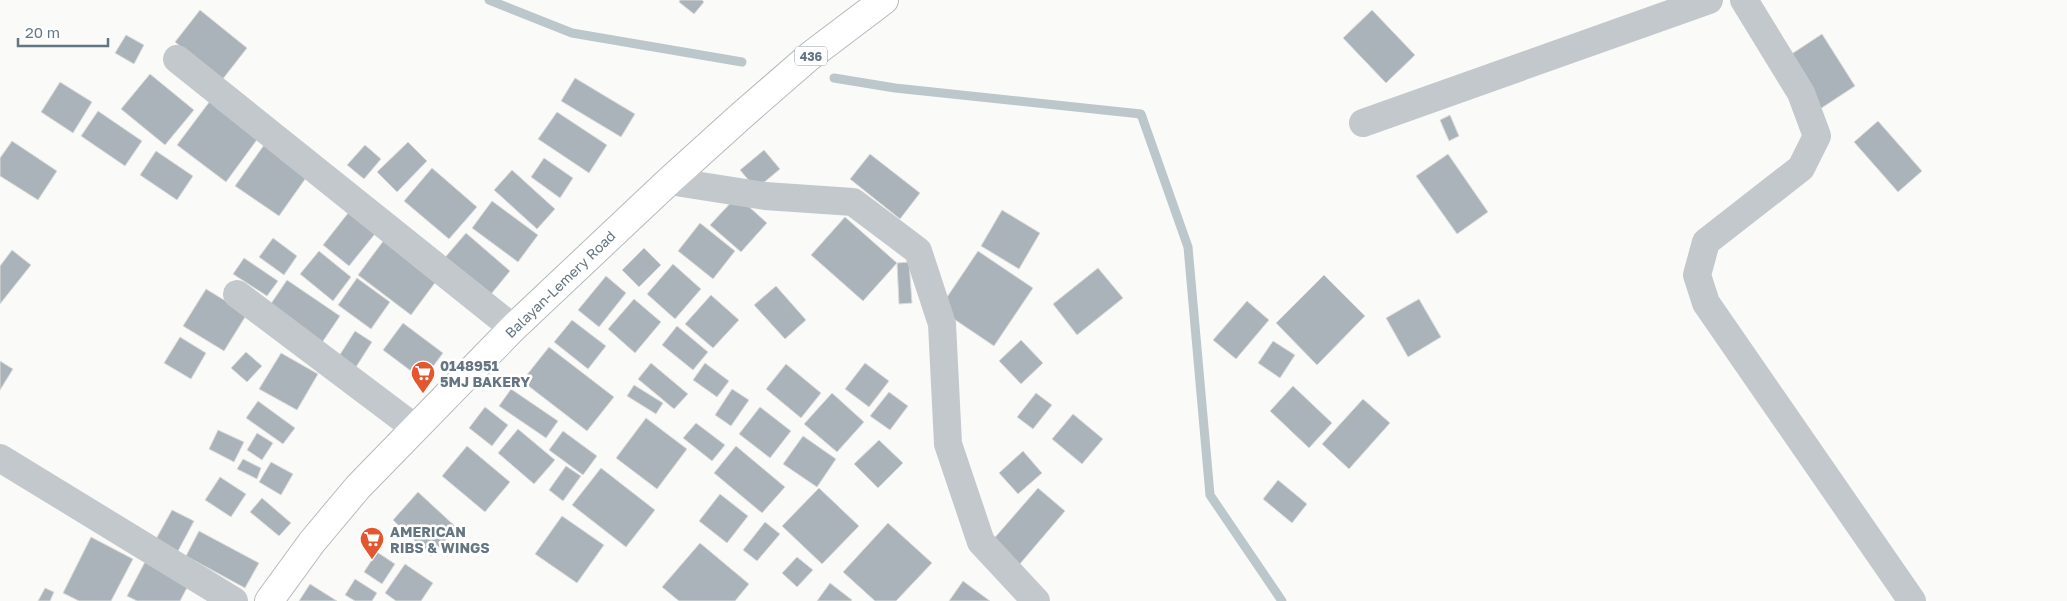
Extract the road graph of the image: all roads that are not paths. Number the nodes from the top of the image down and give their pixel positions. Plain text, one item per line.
1 (884, 0) edge
2 (1709, 0) edge
3 (1744, 0) edge
4 (177, 59) dead end
5 (1363, 123) dead end
6 (669, 181) junction
7 (237, 294) dead end
8 (513, 328) junction
9 (414, 428) junction
10 (0, 458) edge
11 (234, 601) edge
12 (269, 601) edge
13 (1036, 601) edge
14 (1912, 601) edge

1 - 6 main road, Balayan-Lemery Road / 436
2 - 5 street
3 - 14 street
4 - 8 street
6 - 8 main road, Balayan-Lemery Road / 436
6 - 13 street
7 - 9 street
8 - 9 main road, Balayan-Lemery Road / 436
9 - 12 main road, Balayan-Lemery Road / 436
10 - 11 street

